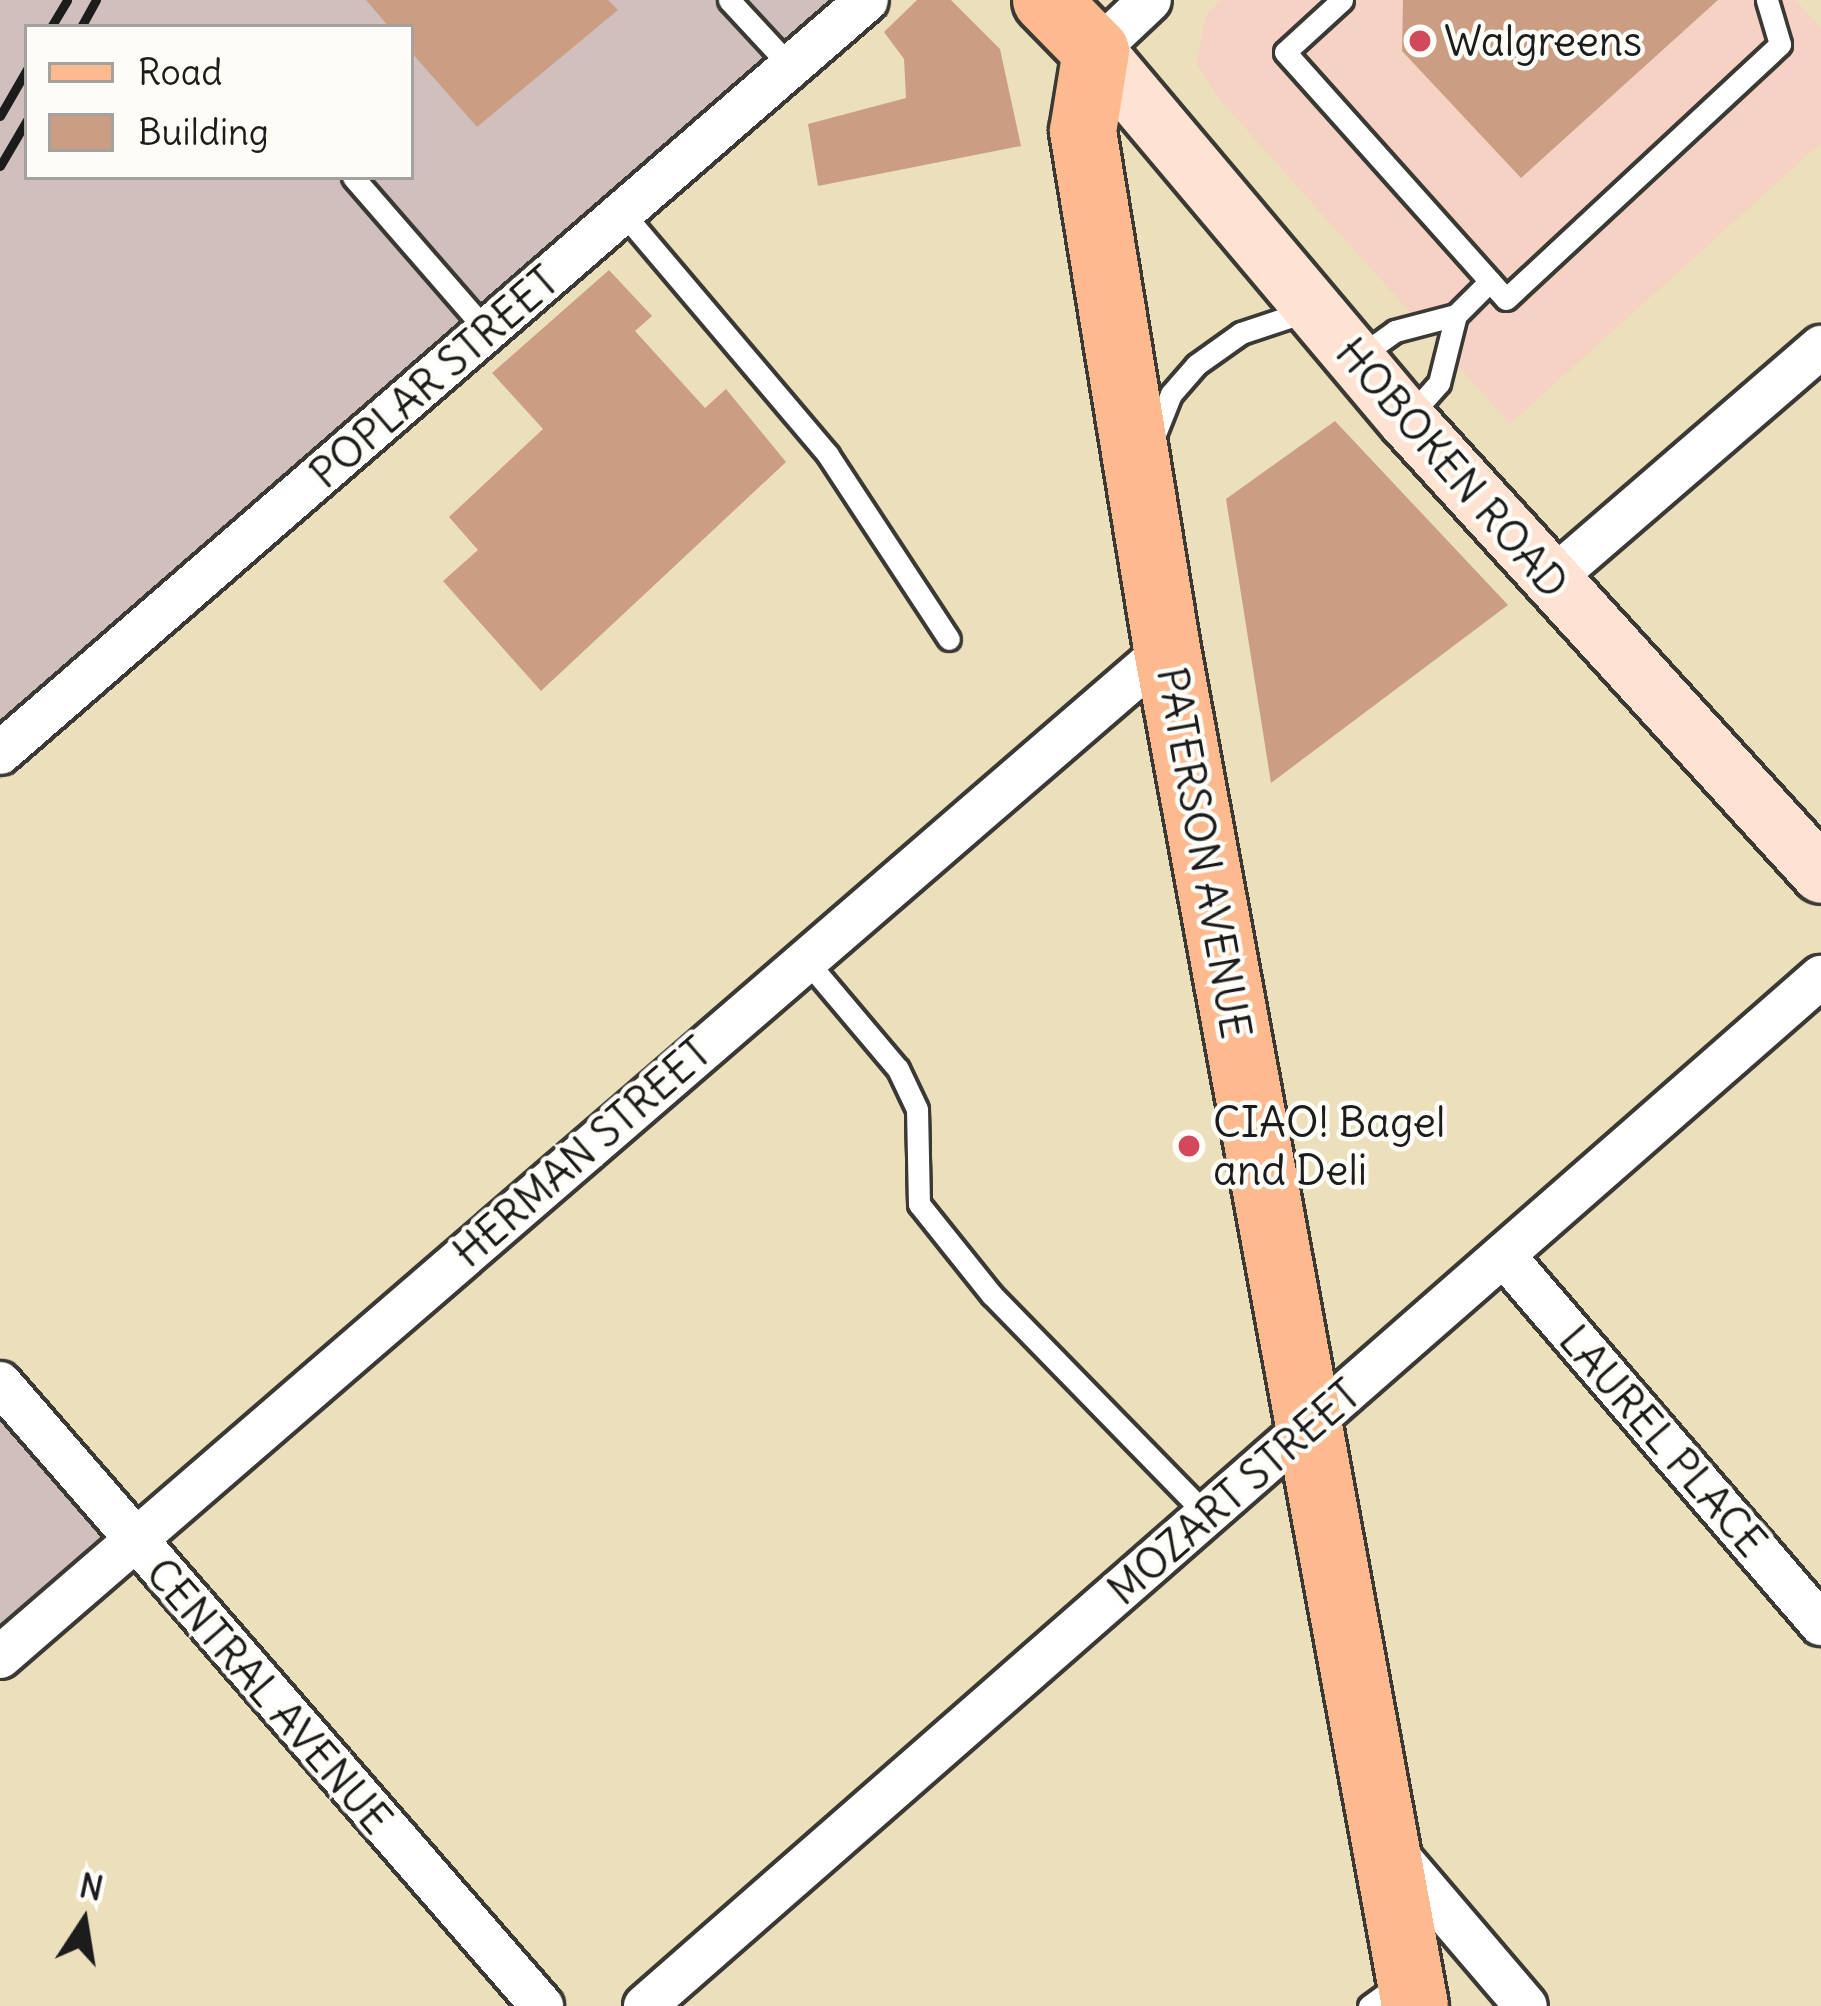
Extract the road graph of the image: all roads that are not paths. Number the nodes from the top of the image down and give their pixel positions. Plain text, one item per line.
1 (729, 0) edge
2 (867, 0) edge
3 (1046, 0) edge
4 (1150, 0) edge
5 (1342, 0) edge
6 (1767, 0) edge
7 (1096, 50) junction
8 (791, 67) junction
9 (356, 180) edge
10 (623, 213) junction
11 (1490, 281) junction
12 (1313, 310) junction
13 (1456, 315) junction
14 (487, 331) junction
15 (1821, 347) edge
16 (1356, 360) junction
17 (1406, 420) junction
18 (1138, 472) junction
19 (1550, 580) junction
20 (949, 639) dead end
21 (1166, 649) junction
22 (0, 753) edge
23 (1821, 874) edge
24 (805, 959) junction
25 (1821, 976) edge
26 (1506, 1258) junction
27 (0, 1383) edge
28 (1308, 1426) junction
29 (1207, 1515) junction
30 (133, 1541) junction
31 (1821, 1624) edge
32 (0, 1657) edge
33 (1384, 1841) junction
34 (1398, 1996) edge
35 (542, 2006) edge
36 (645, 2006) edge
37 (1526, 2006) edge

1 - 8 lane
2 - 8 street, POPLAR STREET
3 - 7 main road
4 - 7 street
5 - 11 lane
6 - 11 lane
7 - 12 street, HOBOKEN ROAD
7 - 18 main road, PATERSON AVENUE
8 - 10 street, POPLAR STREET
9 - 14 lane
10 - 14 street, POPLAR STREET
10 - 20 lane
11 - 13 lane
12 - 16 street, HOBOKEN ROAD
12 - 18 lane
13 - 16 lane
13 - 17 lane
14 - 22 street, POPLAR STREET
15 - 19 street
16 - 17 street, HOBOKEN ROAD
17 - 19 street, HOBOKEN ROAD
18 - 21 main road, PATERSON AVENUE
19 - 23 street, HOBOKEN ROAD
21 - 24 street, HERMAN STREET
21 - 28 main road, PATERSON AVENUE
24 - 29 lane
24 - 30 street, HERMAN STREET
25 - 26 street, MOZART STREET
26 - 28 street, MOZART STREET
26 - 31 street, LAUREL PLACE
27 - 30 street, CENTRAL AVENUE
28 - 29 street, MOZART STREET
28 - 33 main road, PATERSON AVENUE
29 - 36 street, MOZART STREET
30 - 32 street, HERMAN STREET
30 - 35 street, CENTRAL AVENUE
33 - 34 main road, PATERSON AVENUE
33 - 37 street

